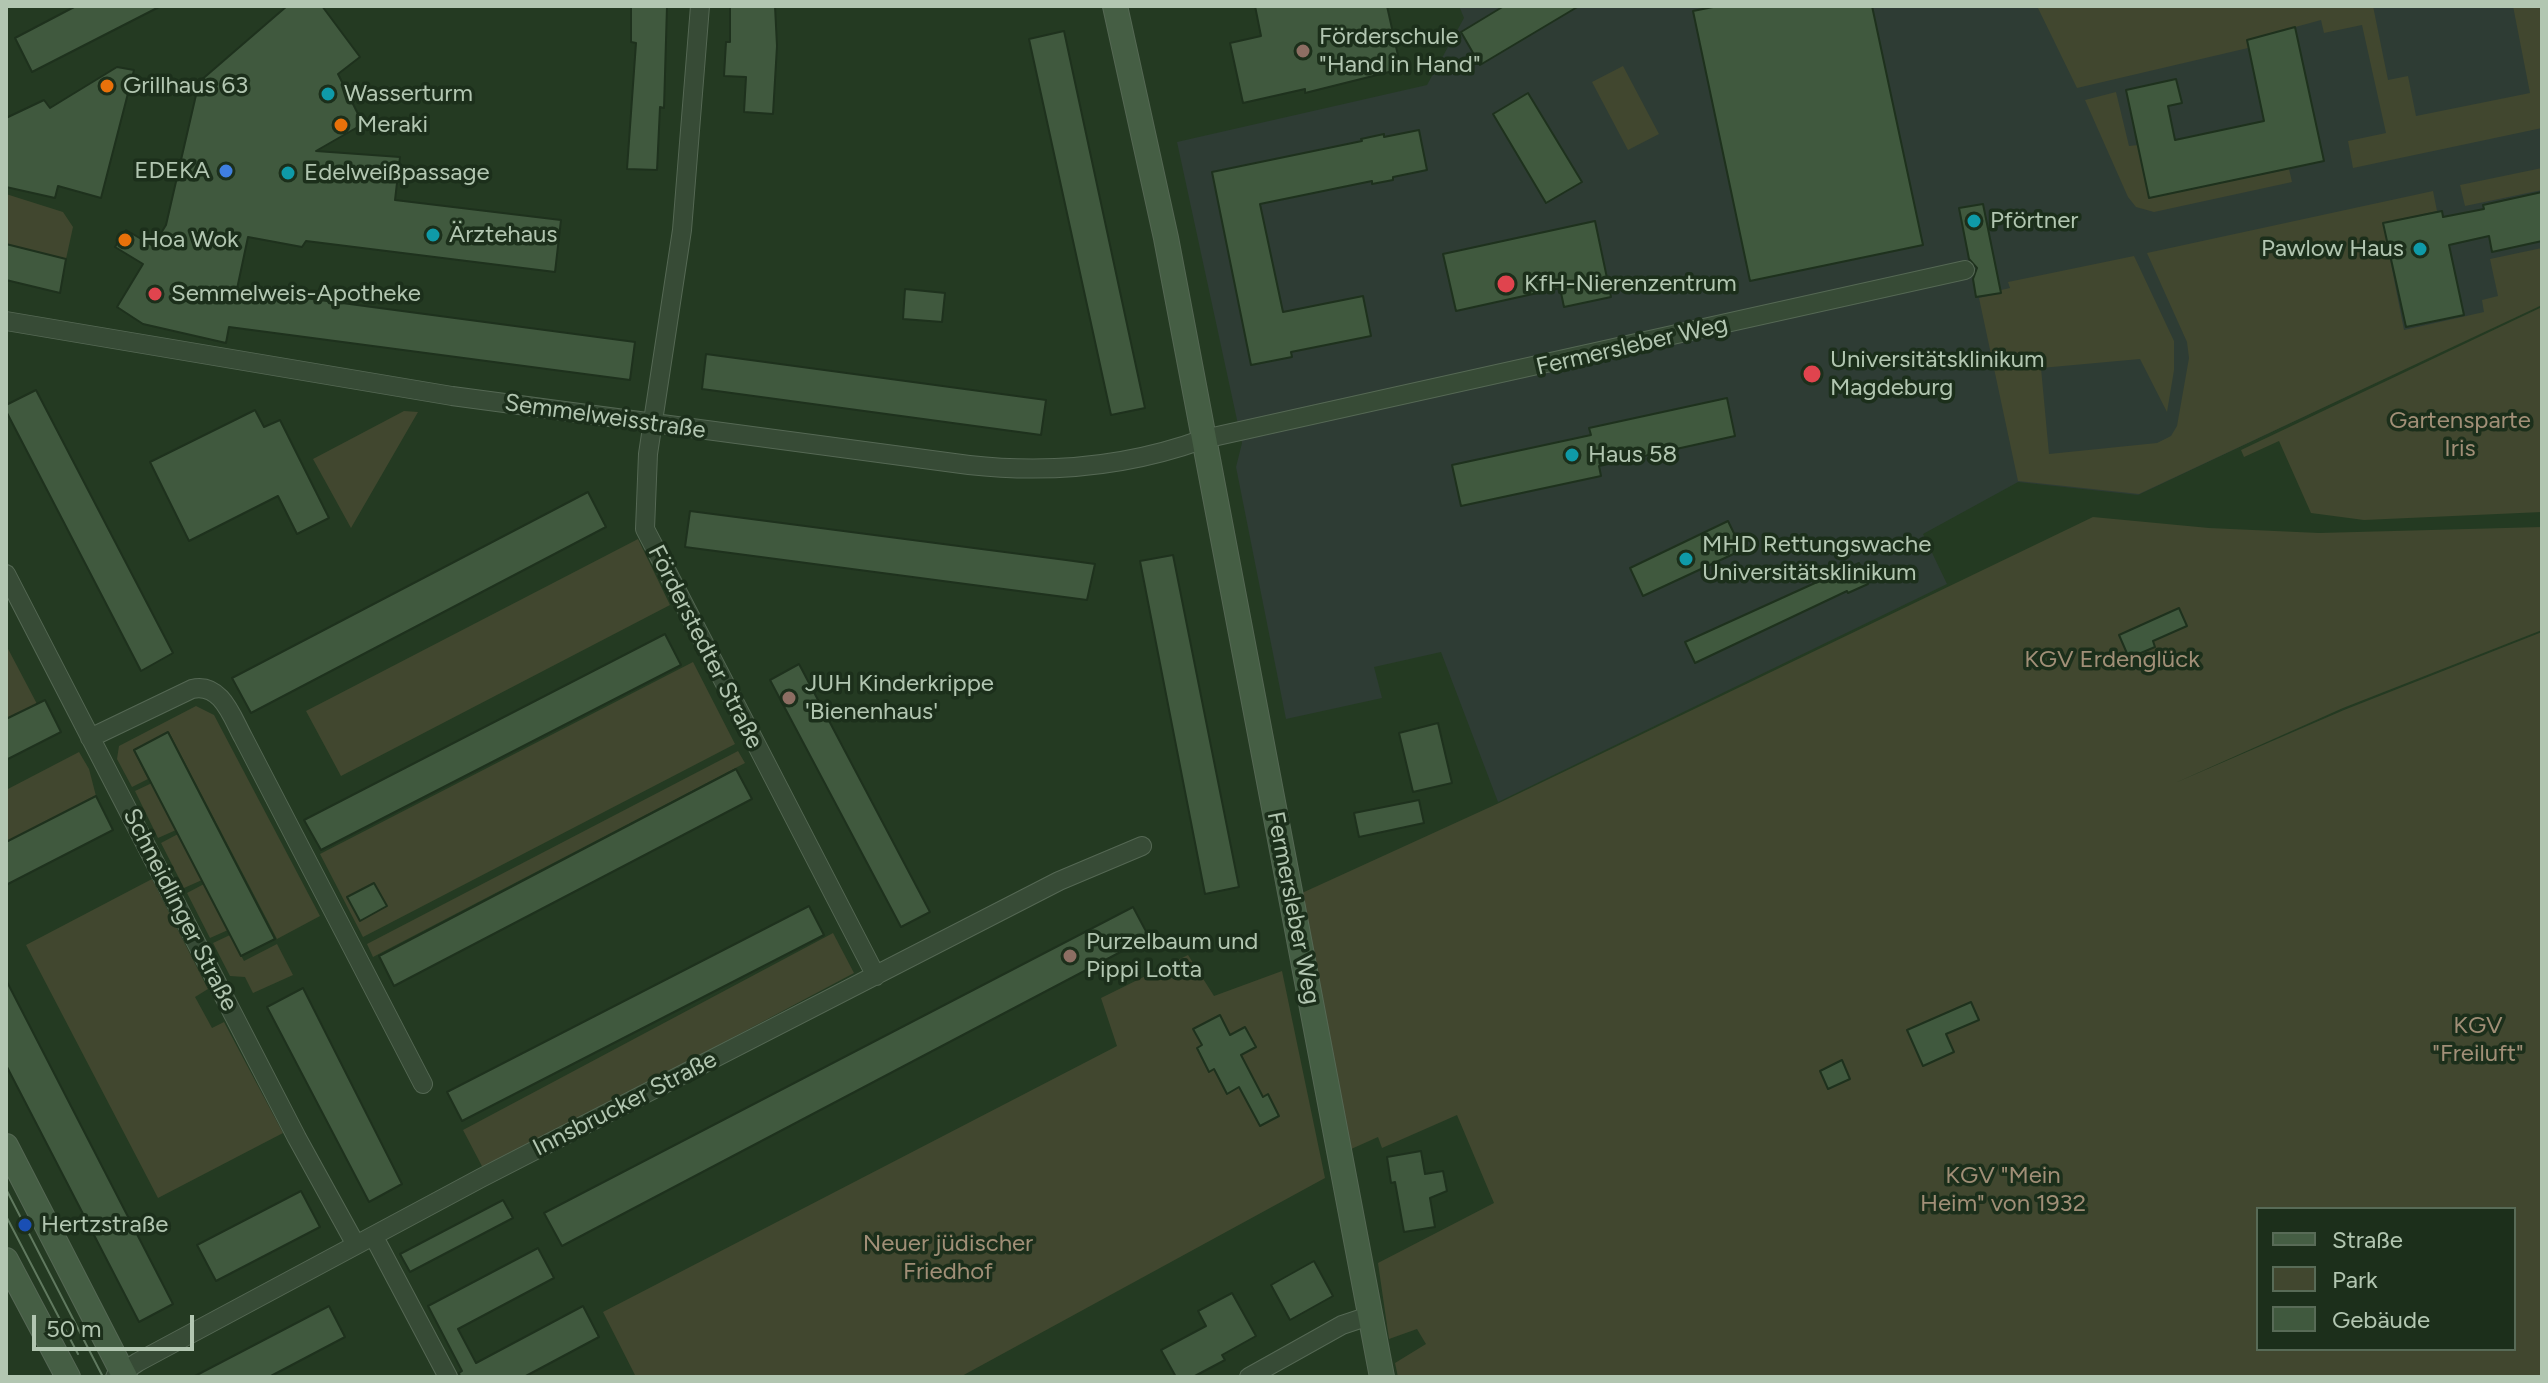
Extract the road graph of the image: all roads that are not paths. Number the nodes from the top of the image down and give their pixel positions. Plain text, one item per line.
1 (700, 6) edge
2 (1115, 6) edge
3 (1965, 270) dead end
4 (6, 321) edge
5 (653, 424) junction
6 (1204, 439) junction
7 (6, 574) edge
8 (90, 738) junction
9 (1142, 846) dead end
10 (876, 976) junction
11 (423, 1084) dead end
12 (6, 1146) edge
13 (374, 1237) junction
14 (356, 1245) junction
15 (6, 1260) edge
16 (1369, 1316) junction
17 (121, 1375) edge
18 (68, 1377) edge
19 (448, 1377) edge
20 (1249, 1377) edge
21 (1382, 1377) edge

1 - 5 street, Förderstedter Straße
2 - 6 street, Fermersleber Weg
3 - 6 street, Fermersleber Weg
4 - 5 street, Semmelweisstraße
5 - 6 street, Semmelweisstraße
5 - 10 street, Förderstedter Straße
6 - 16 street, Fermersleber Weg
7 - 8 street, Schneidlinger Straße
8 - 11 street
8 - 14 street, Schneidlinger Straße
9 - 10 street, Innsbrucker Straße
10 - 13 street, Innsbrucker Straße
12 - 17 street
13 - 14 street, Innsbrucker Straße
13 - 19 street
14 - 17 street, Innsbrucker Straße
15 - 18 street
16 - 20 street
16 - 21 street, Fermersleber Weg

